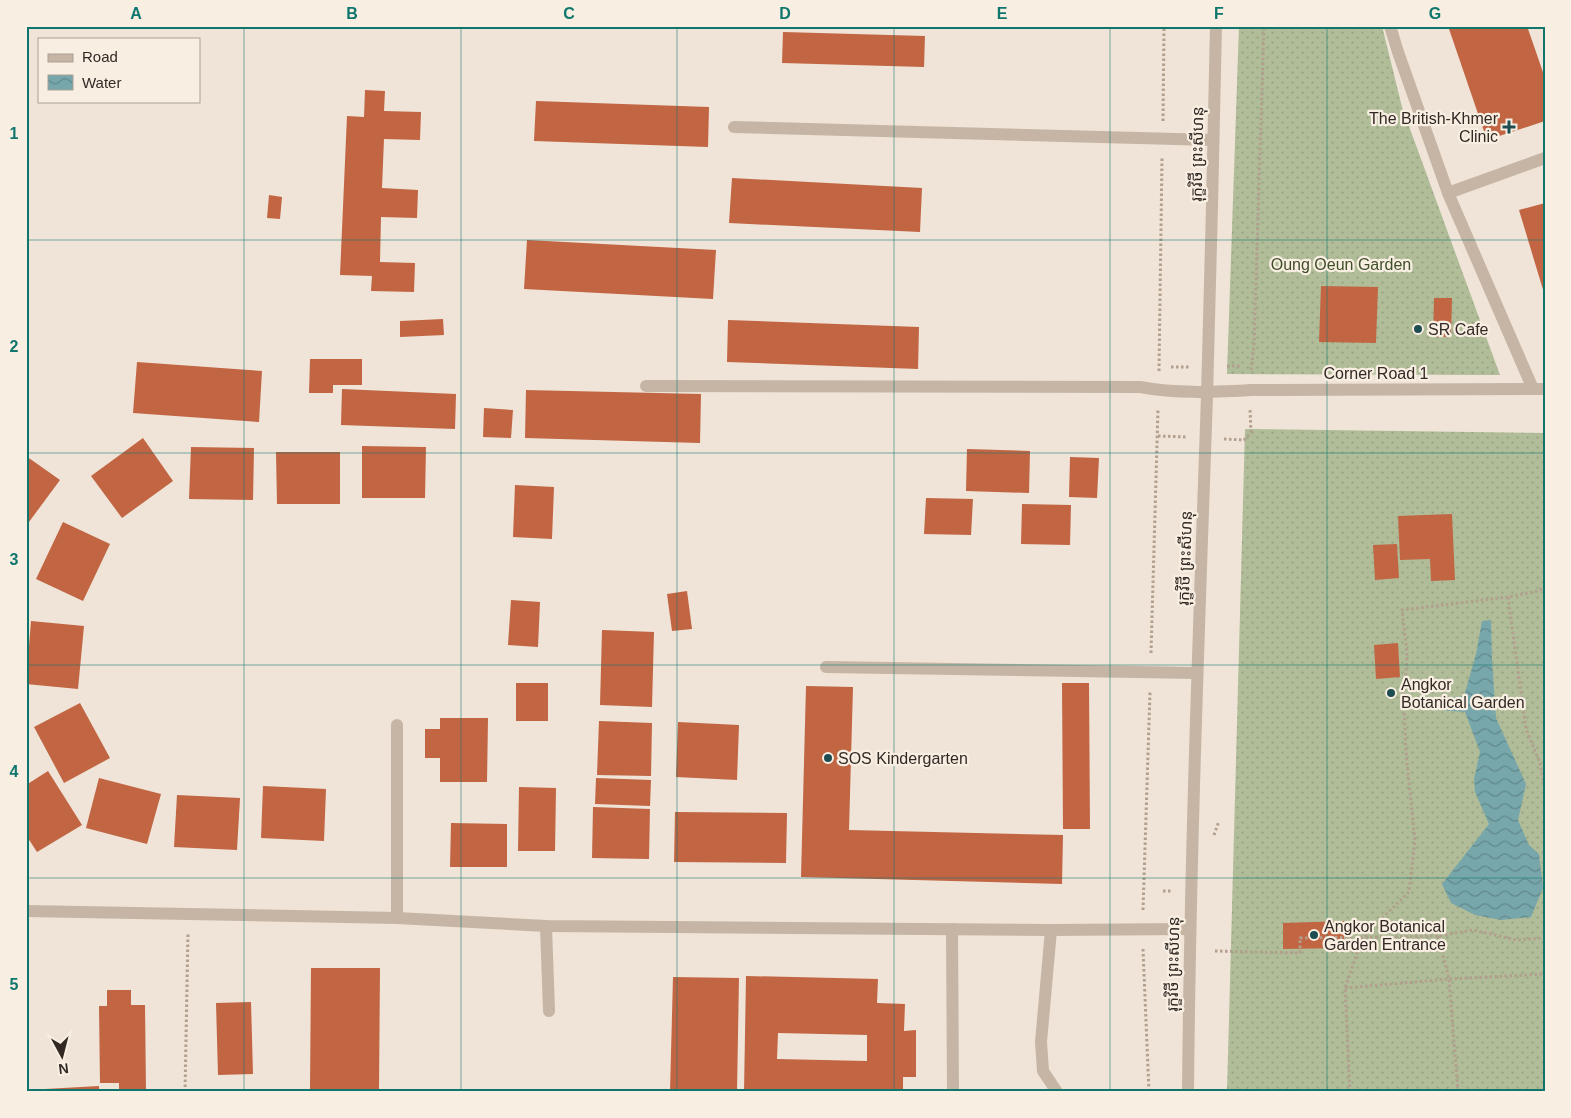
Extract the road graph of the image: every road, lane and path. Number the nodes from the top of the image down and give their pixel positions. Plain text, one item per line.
1 (1164, 26) edge
2 (1216, 26) edge
3 (1264, 26) edge
4 (1390, 26) edge
5 (734, 127) dead end
6 (1162, 140) junction
7 (1213, 140) junction
8 (1545, 158) edge
9 (1448, 193) junction
10 (646, 386) dead end
11 (1539, 389) edge
12 (1159, 390) junction
13 (1251, 390) junction
14 (1207, 393) junction
15 (1158, 436) junction
16 (1205, 438) junction
17 (1545, 588) edge
18 (1508, 597) junction
19 (826, 667) dead end
20 (1151, 673) junction
21 (1197, 673) junction
22 (397, 725) dead end
23 (1545, 791) edge
24 (26, 911) edge
25 (188, 914) junction
26 (397, 918) junction
27 (546, 926) junction
28 (1142, 928) junction
29 (952, 929) junction
30 (1190, 929) junction
31 (1051, 930) junction
32 (1438, 936) junction
33 (1363, 937) junction
34 (1545, 938) edge
35 (1215, 951) dead end
36 (1545, 974) edge
37 (1449, 979) junction
38 (1345, 988) junction
39 (549, 1011) dead end
40 (1545, 1090) edge
41 (185, 1092) edge
42 (953, 1092) edge
43 (1057, 1092) edge
44 (1149, 1092) edge
45 (1188, 1092) edge
46 (1350, 1092) edge
47 (1458, 1092) edge
48 (1522, 1092) edge

1 - 6 path
2 - 7 street, រុក្ខវិថី ព្រះសីហនុ
3 - 13 path
4 - 9 street
5 - 6 street
6 - 7 street
6 - 12 path
7 - 14 street, រុក្ខវិថី ព្រះសីហនុ
8 - 9 street
9 - 11 street
10 - 12 street, Corner Road 1
11 - 13 street, Corner Road 1
12 - 14 street, Corner Road 1
12 - 15 path
13 - 14 street, Corner Road 1
13 - 16 path
14 - 16 street, រុក្ខវិថី ព្រះសីហនុ
15 - 16 path
15 - 20 path
16 - 21 street, រុក្ខវិថី ព្រះសីហនុ
17 - 18 path
18 - 23 path
18 - 33 path
19 - 20 street
20 - 21 street
20 - 28 path
21 - 30 street, រុក្ខវិថី ព្រះសីហនុ
22 - 26 street
24 - 25 street
25 - 26 street
25 - 41 path
26 - 27 street
27 - 29 street
27 - 39 street
28 - 30 street
28 - 31 street
28 - 44 path
29 - 31 street
29 - 42 street
30 - 45 street, រុក្ខវិថី ព្រះសីហនុ
31 - 43 street
32 - 33 path
32 - 34 path
32 - 37 path
33 - 35 path
33 - 38 path
36 - 37 path
37 - 38 path
37 - 47 path
38 - 46 path
40 - 48 path

